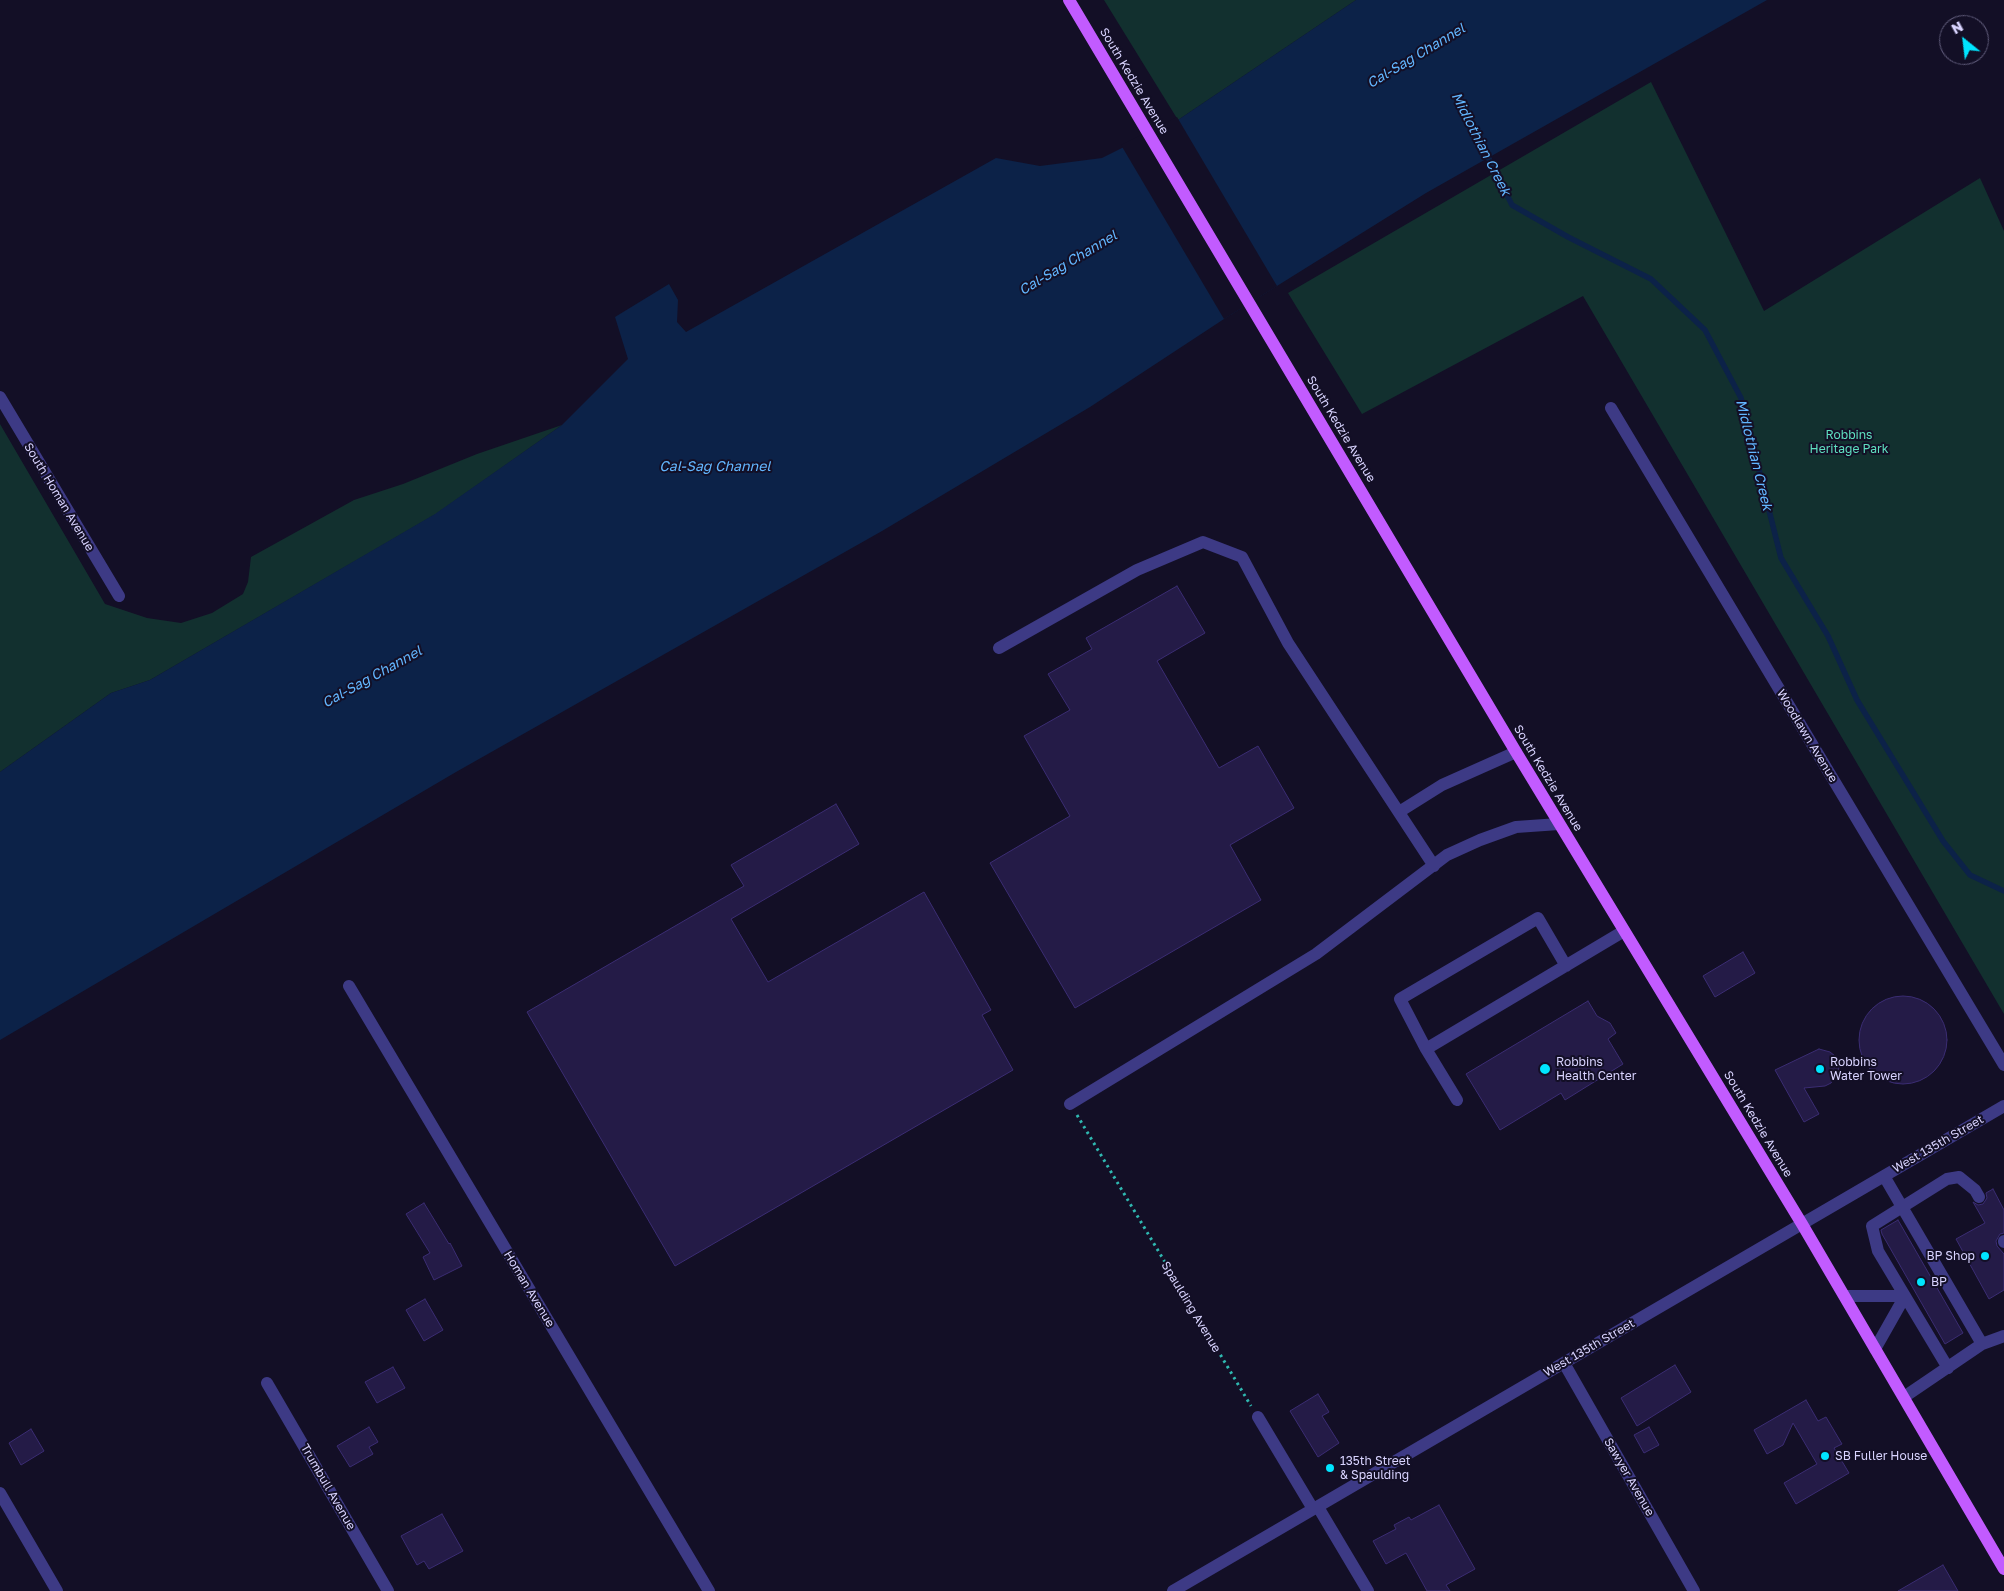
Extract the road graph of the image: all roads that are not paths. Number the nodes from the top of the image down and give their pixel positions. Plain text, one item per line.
1 (1069, 0) edge
2 (0, 397) edge
3 (1611, 408) dead end
4 (119, 596) dead end
5 (999, 648) dead end
6 (1516, 752) junction
7 (1399, 812) junction
8 (1559, 824) junction
9 (1434, 866) junction
10 (1624, 931) junction
11 (1566, 966) junction
12 (349, 986) dead end
13 (1426, 1049) junction
14 (2004, 1065) edge
15 (1457, 1100) dead end
16 (1070, 1104) road end
17 (2004, 1106) edge
18 (1884, 1176) junction
19 (1979, 1198) dead end
20 (1902, 1206) junction
21 (1802, 1224) junction
22 (1845, 1296) junction
23 (1905, 1296) junction
24 (2004, 1336) edge
25 (1982, 1344) junction
26 (1876, 1349) junction
27 (1564, 1363) junction
28 (1948, 1368) junction
29 (268, 1383) dead end
30 (1904, 1397) junction
31 (1258, 1417) road end
32 (1, 1499) edge
33 (1315, 1508) junction
34 (2004, 1569) edge
35 (57, 1591) edge
36 (388, 1591) edge
37 (709, 1591) edge
38 (1173, 1591) edge
39 (1368, 1591) edge
40 (1694, 1591) edge

1 - 6 main road, South Kedzie Avenue
2 - 4 street, South Homan Avenue
3 - 14 street, Woodlawn Avenue
5 - 7 street
6 - 7 street
6 - 8 main road, South Kedzie Avenue
7 - 9 street
8 - 9 street
8 - 10 main road, South Kedzie Avenue
9 - 16 street
10 - 11 street
10 - 21 main road, South Kedzie Avenue
11 - 13 street
11 - 13 street
12 - 37 street, Homan Avenue
13 - 15 street
17 - 18 street, West 135th Street
18 - 20 street
18 - 21 street, West 135th Street
19 - 20 street
20 - 23 street
20 - 25 street
21 - 22 main road, South Kedzie Avenue
21 - 27 street, West 135th Street
22 - 23 street
22 - 26 main road, South Kedzie Avenue
23 - 26 street
23 - 28 street
24 - 25 street
25 - 28 street
26 - 30 main road, South Kedzie Avenue
27 - 33 street, West 135th Street
27 - 40 street, Sawyer Avenue
28 - 30 street
29 - 36 street, Trumbull Avenue
30 - 34 main road, South Kedzie Avenue
31 - 33 street
32 - 35 street
33 - 38 street, West 135th Street
33 - 39 street

